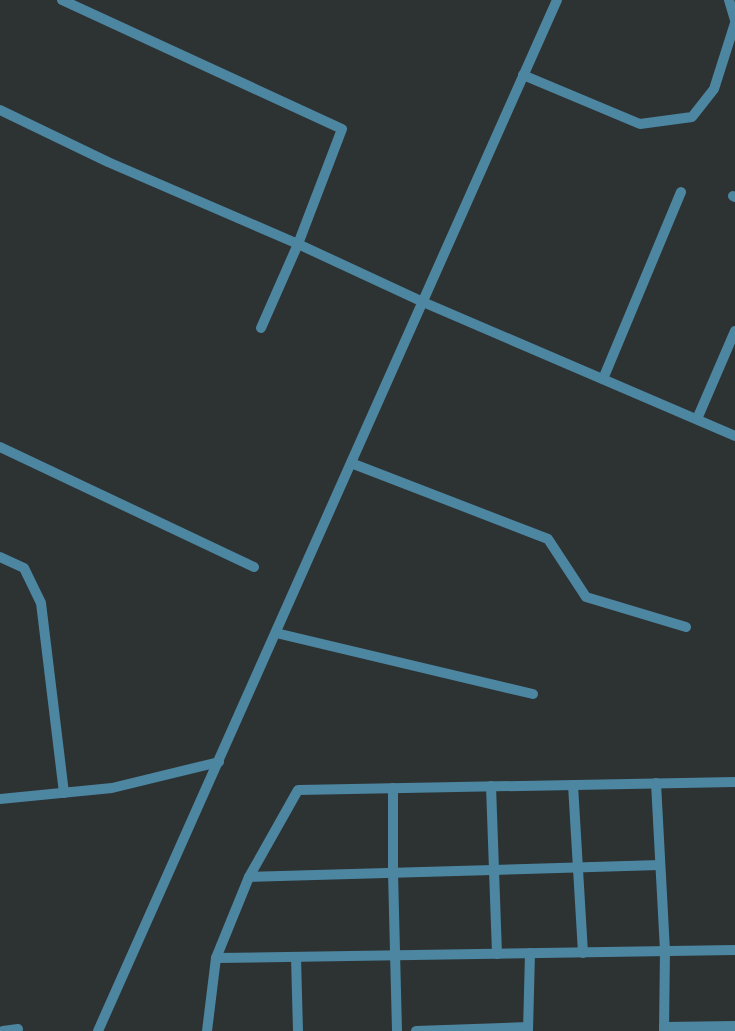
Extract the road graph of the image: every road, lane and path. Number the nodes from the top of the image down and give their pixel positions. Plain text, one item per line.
1 (62, 0) edge
2 (557, 0) edge
3 (728, 0) edge
4 (735, 21) edge
5 (523, 75) junction
6 (0, 110) edge
7 (681, 192) dead end
8 (298, 244) junction
9 (423, 302) junction
10 (261, 328) dead end
11 (735, 331) edge
12 (603, 379) junction
13 (697, 419) junction
14 (735, 436) edge
15 (0, 447) edge
16 (351, 463) junction
17 (0, 557) edge
18 (254, 567) dead end
19 (686, 627) dead end
20 (276, 633) junction
21 (533, 694) dead end
22 (219, 762) junction
23 (735, 782) edge
24 (656, 783) junction
25 (573, 785) junction
26 (490, 786) junction
27 (393, 788) junction
28 (64, 793) junction
29 (0, 799) edge
30 (660, 864) junction
31 (578, 867) junction
32 (493, 870) junction
33 (393, 872) junction
34 (249, 877) junction
35 (735, 950) edge
36 (665, 951) junction
37 (530, 953) junction
38 (583, 953) junction
39 (497, 954) junction
40 (394, 955) junction
41 (296, 957) junction
42 (216, 958) junction
43 (735, 1026) edge
44 (18, 1029) dead end
45 (528, 1029) edge
46 (664, 1029) edge
47 (3, 1031) edge
48 (98, 1031) edge
49 (207, 1031) edge
50 (298, 1031) edge
51 (397, 1031) edge
52 (416, 1031) edge

1 - 8 street
2 - 5 street
3 - 4 street
4 - 5 street
5 - 9 street
6 - 8 street
7 - 12 street
8 - 9 street
8 - 10 street
9 - 12 street
9 - 16 street
11 - 13 street
12 - 13 street
13 - 14 street
15 - 18 street
16 - 19 street
16 - 20 street
17 - 28 street
20 - 21 street
20 - 22 street
22 - 28 street
22 - 48 street
23 - 24 street
24 - 25 street
24 - 30 street
25 - 26 street
25 - 31 street
26 - 27 street
26 - 32 street
27 - 33 street
27 - 34 street
28 - 29 street
30 - 31 street
30 - 36 street
31 - 32 street
31 - 38 street
32 - 33 street
32 - 39 street
33 - 34 street
33 - 40 street
34 - 42 street
35 - 36 street
36 - 38 street
36 - 46 street
37 - 38 street
37 - 39 street
37 - 45 street
39 - 40 street
40 - 41 street
40 - 51 street
41 - 42 street
41 - 50 street
42 - 49 street
43 - 46 street
44 - 47 street
45 - 52 street

